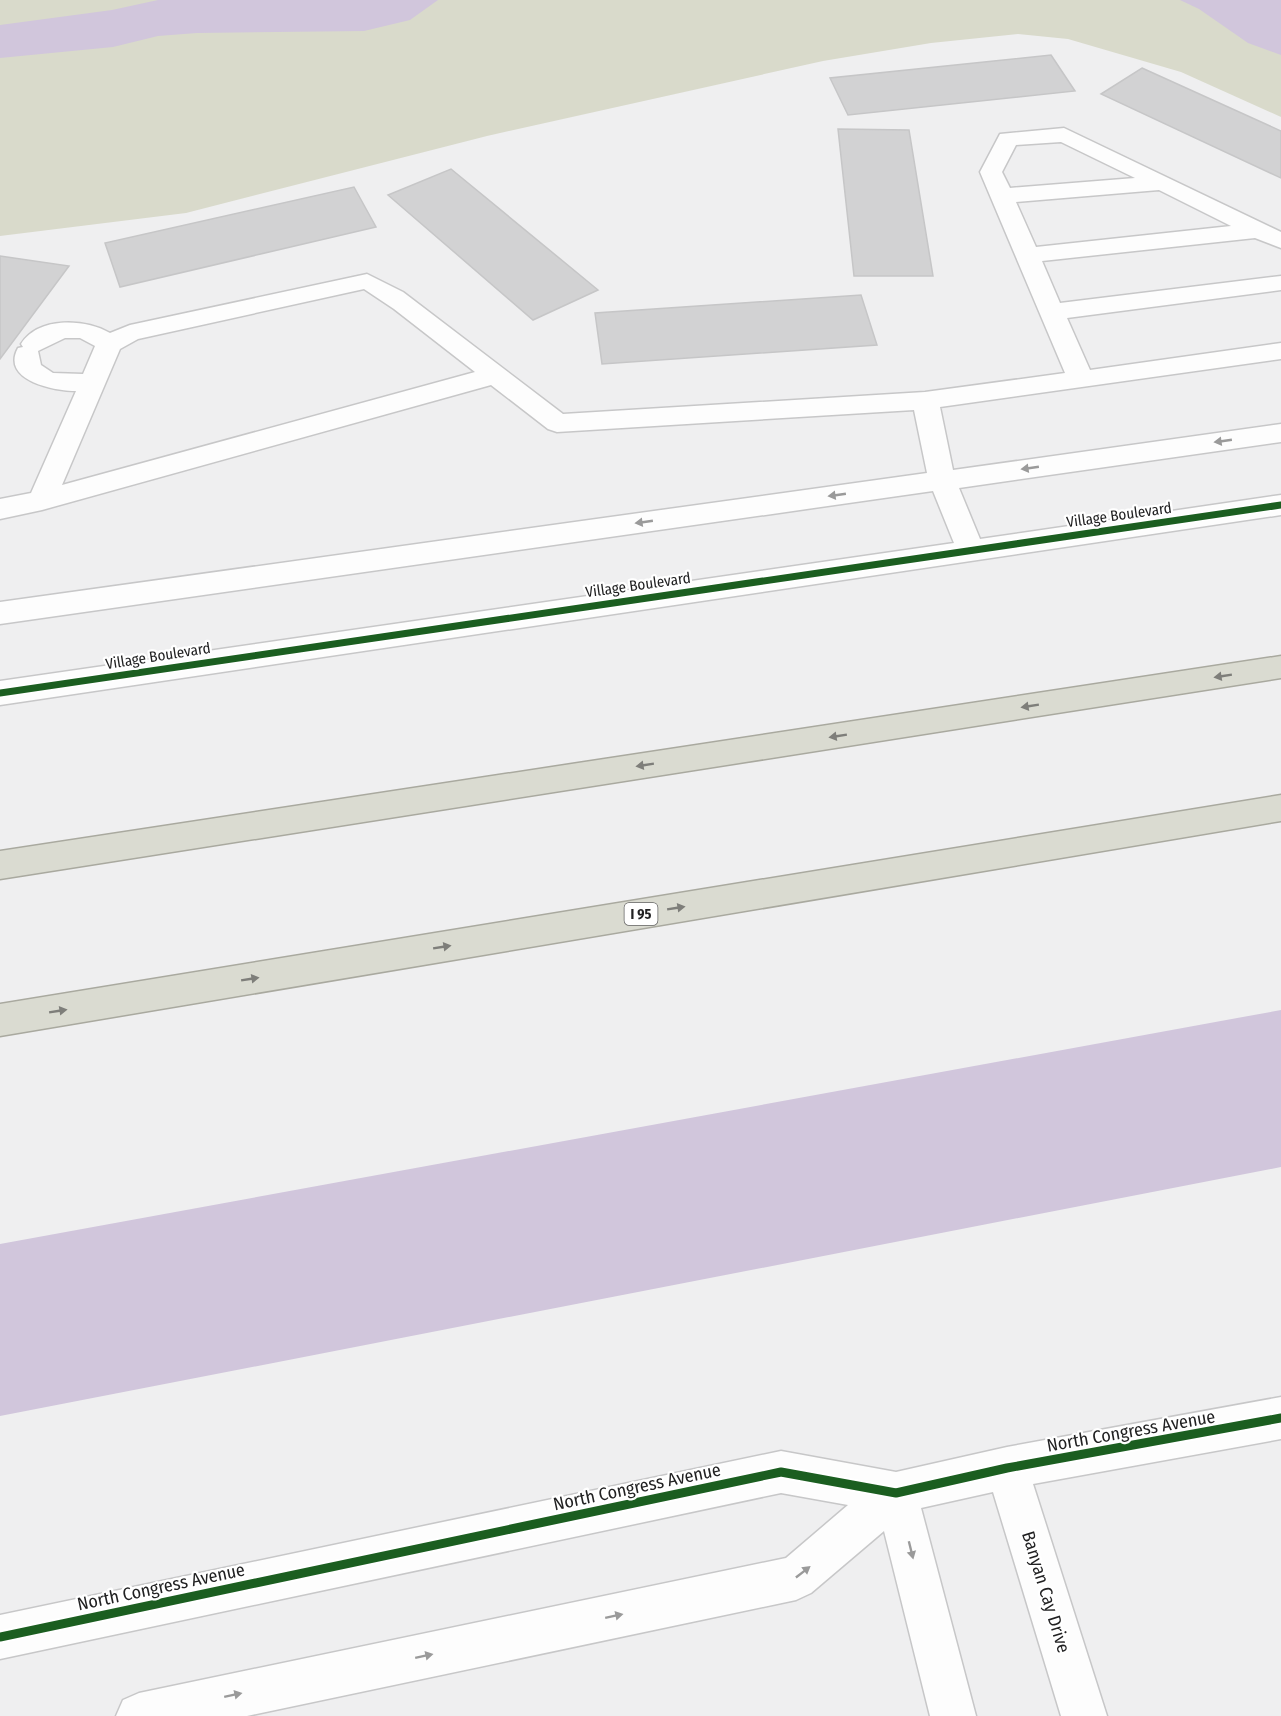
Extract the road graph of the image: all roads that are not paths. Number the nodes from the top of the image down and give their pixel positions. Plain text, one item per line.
1 (1162, 183) junction
2 (1001, 196) junction
3 (1259, 230) junction
4 (1281, 242) edge
5 (1027, 255) junction
6 (1281, 283) edge
7 (1052, 312) junction
8 (109, 344) junction
9 (1281, 351) edge
10 (495, 375) junction
11 (1081, 379) junction
12 (91, 383) junction
13 (925, 401) junction
14 (1281, 433) edge
15 (942, 480) junction
16 (42, 500) junction
17 (1281, 505) edge
18 (0, 509) edge
19 (971, 550) junction
20 (0, 613) edge
21 (1281, 667) edge
22 (0, 693) edge
23 (1281, 808) edge
24 (0, 865) edge
25 (0, 1020) edge
26 (1281, 1418) edge
27 (1007, 1468) junction
28 (896, 1493) junction
29 (0, 1637) edge
30 (139, 1716) edge
31 (953, 1716) edge
32 (1084, 1716) edge

1 - 2 street
1 - 2 street
1 - 3 street
2 - 5 street
3 - 4 street
3 - 5 street
5 - 7 street
6 - 7 street
7 - 11 street
8 - 10 street
8 - 12 street
8 - 12 street
9 - 11 street
10 - 13 street
10 - 16 street
11 - 13 street
12 - 16 street
13 - 15 street
14 -> 15 street
15 - 19 street
15 -> 20 street
16 - 18 street
17 - 19 street, Village Boulevard
19 - 22 street, Village Boulevard
21 -> 24 highway
25 -> 23 highway, I 95
26 - 27 street, North Congress Avenue
27 - 28 street, North Congress Avenue
27 - 32 street, Banyan Cay Drive
28 - 29 street, North Congress Avenue
30 -> 28 street, North Congress Avenue
28 -> 31 street

